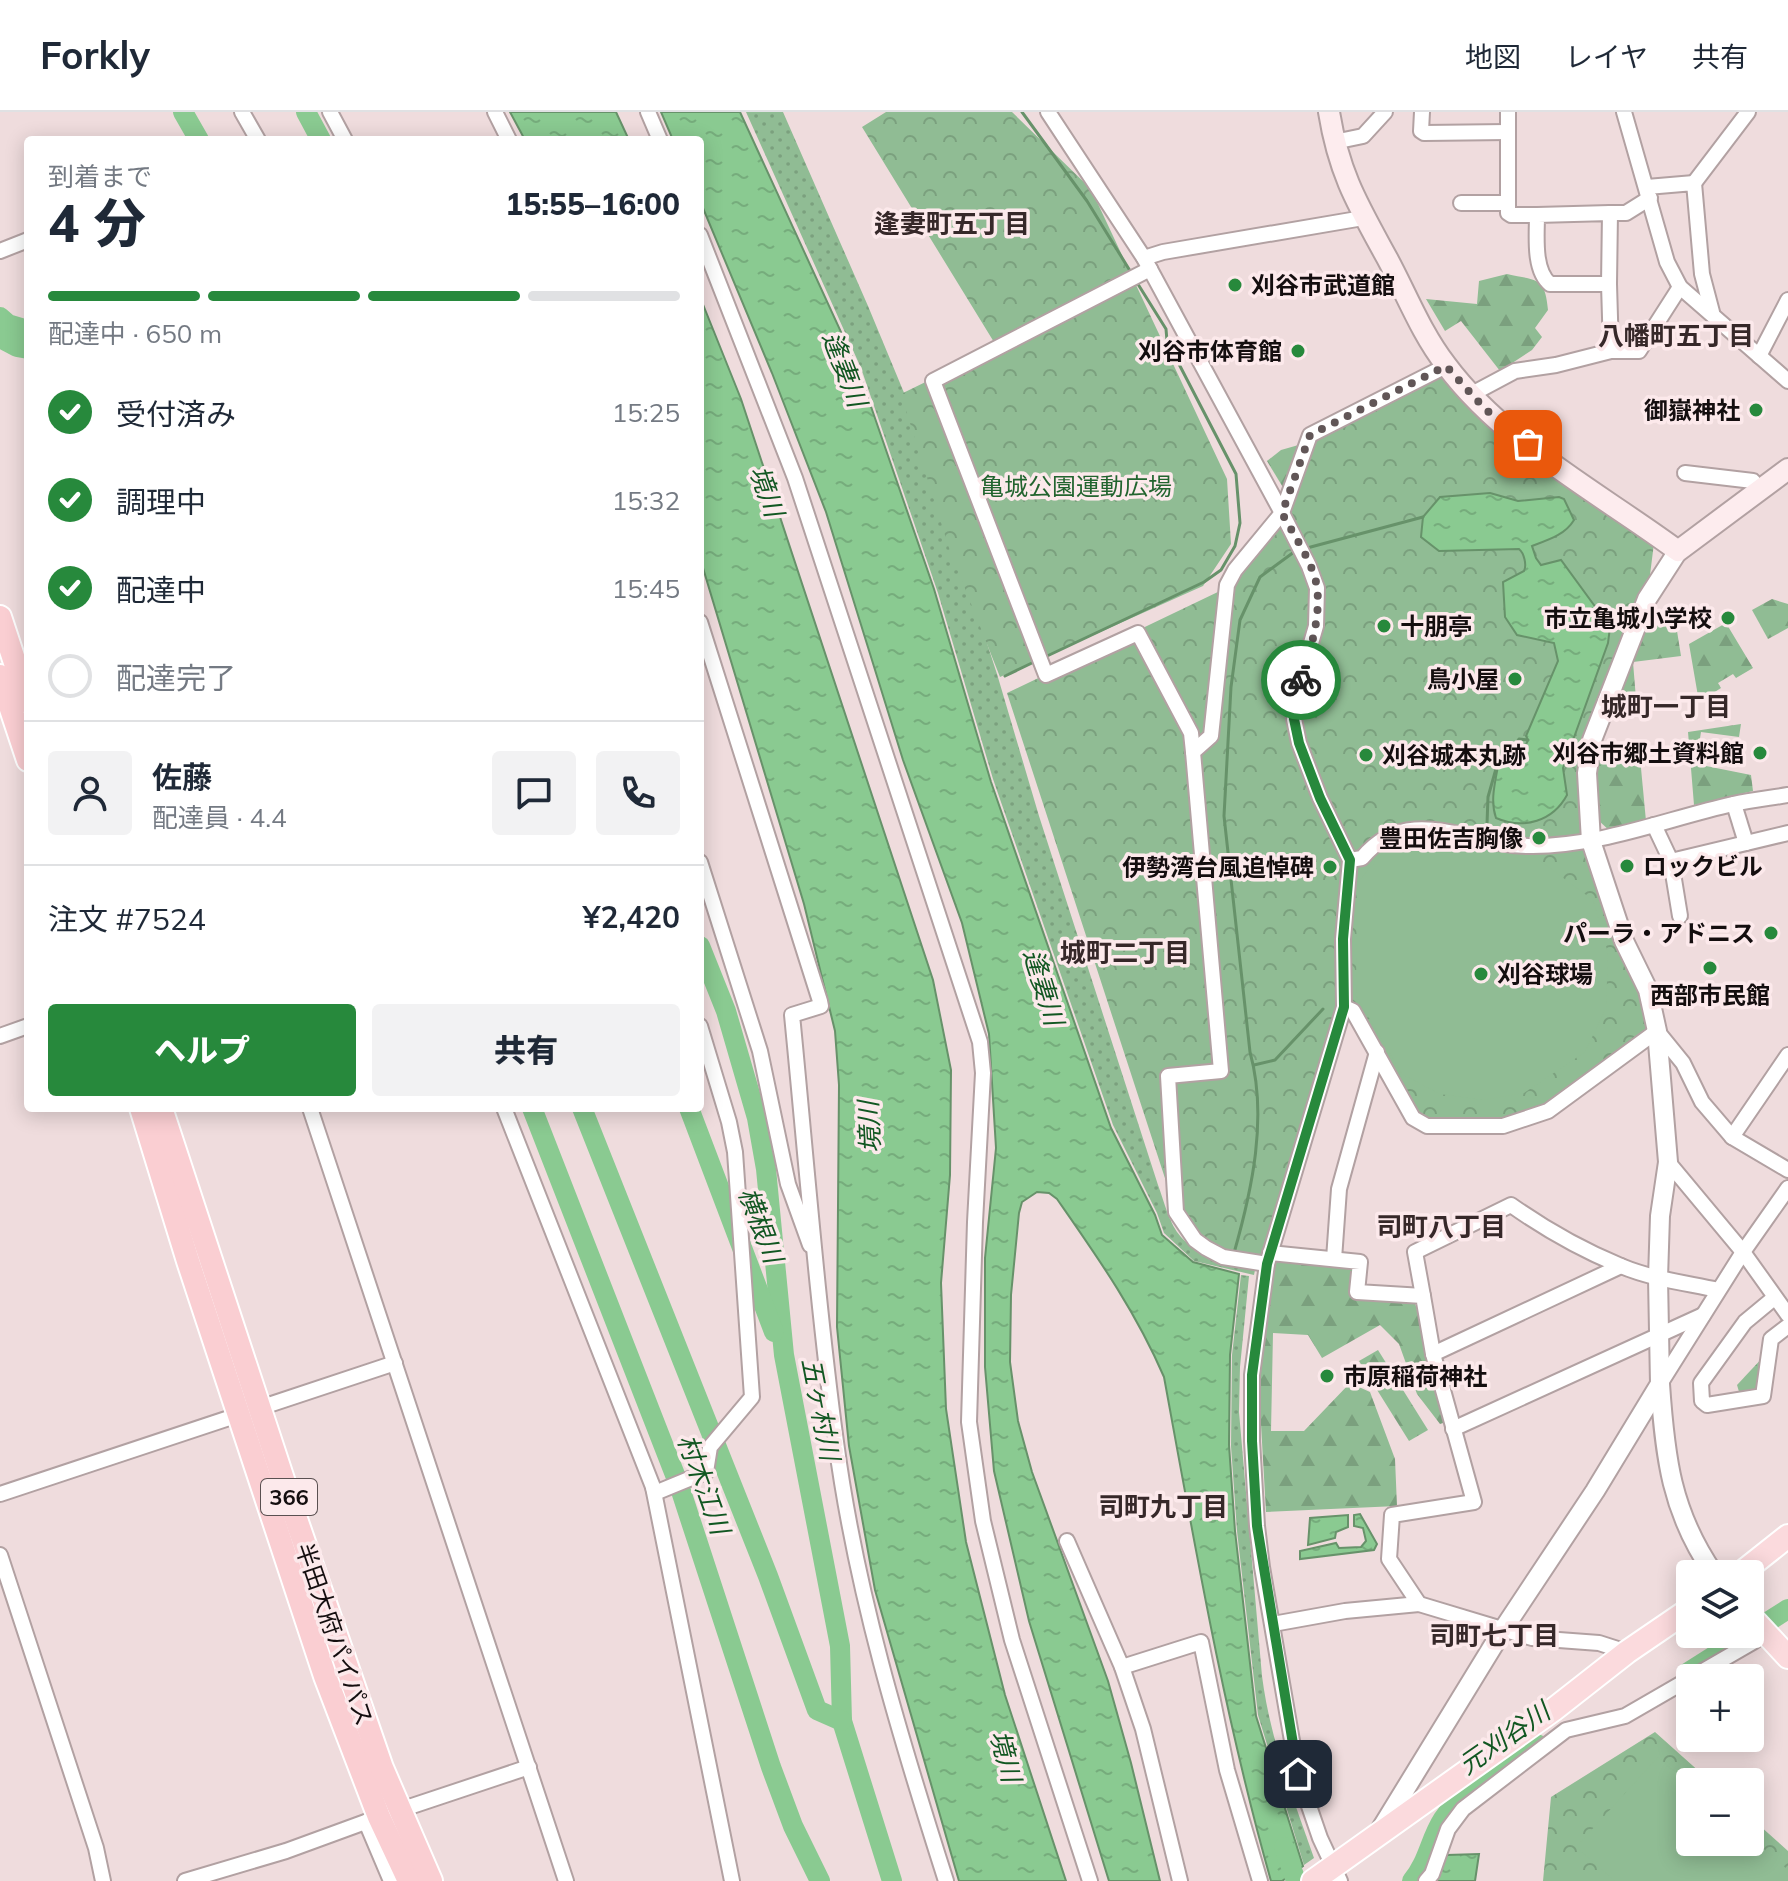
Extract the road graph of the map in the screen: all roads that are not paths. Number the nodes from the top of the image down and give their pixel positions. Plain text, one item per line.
1 (242, 112) edge
2 (330, 112) edge
3 (495, 112) edge
4 (648, 112) edge
5 (1048, 112) edge
6 (1329, 112) edge
7 (1385, 112) edge
8 (1422, 112) edge
9 (1508, 112) edge
10 (1624, 112) edge
11 (1748, 112) edge
12 (1508, 132) junction
13 (256, 136) edge
14 (343, 136) edge
15 (507, 136) edge
16 (658, 136) edge
17 (1334, 142) junction
18 (1694, 183) junction
19 (1648, 193) junction
20 (1461, 203) dead end
21 (1508, 203) junction
22 (1610, 213) junction
23 (1537, 215) junction
24 (1363, 218) junction
25 (24, 242) edge
26 (704, 245) edge
27 (0, 251) edge
28 (1147, 264) junction
29 (1609, 284) junction
30 (1680, 287) junction
31 (1788, 300) edge
32 (1712, 312) junction
33 (1611, 351) junction
34 (1759, 356) junction
35 (1446, 366) junction
36 (1788, 381) edge
37 (1470, 395) junction
38 (1685, 473) dead end
39 (1778, 480) edge
40 (1282, 513) junction
41 (1678, 551) junction
42 (0, 617) edge
43 (704, 635) edge
44 (0, 676) edge
45 (24, 690) edge
46 (24, 748) edge
47 (1193, 752) junction
48 (1788, 795) edge
49 (1734, 804) junction
50 (1654, 825) junction
51 (1788, 833) edge
52 (1591, 841) junction
53 (1746, 843) junction
54 (1350, 860) junction
55 (1671, 861) junction
56 (704, 875) edge
57 (1680, 916) dead end
58 (1344, 1007) junction
59 (24, 1027) edge
60 (1657, 1031) junction
61 (0, 1036) edge
62 (704, 1039) edge
63 (1377, 1052) junction
64 (1788, 1055) edge
65 (142, 1112) edge
66 (162, 1112) edge
67 (311, 1112) edge
68 (506, 1112) edge
69 (1732, 1137) junction
70 (1668, 1162) junction
71 (1788, 1170) edge
72 (1788, 1188) edge
73 (1743, 1252) junction
74 (1268, 1258) junction
75 (1334, 1259) junction
76 (1621, 1266) junction
77 (817, 1267) junction
78 (1658, 1278) junction
79 (1718, 1290) junction
80 (1423, 1296) junction
81 (1774, 1298) junction
82 (1703, 1315) junction
83 (1788, 1315) edge
84 (1788, 1326) edge
85 (1661, 1332) junction
86 (1433, 1354) junction
87 (395, 1363) junction
88 (1660, 1384) junction
89 (249, 1412) junction
90 (1453, 1429) junction
91 (653, 1487) junction
92 (0, 1494) edge
93 (1788, 1536) edge
94 (1067, 1541) dead end
95 (0, 1555) edge
96 (1704, 1560) edge
97 (1758, 1560) edge
98 (1419, 1604) junction
99 (1676, 1619) edge
100 (1273, 1624) junction
101 (1504, 1628) junction
102 (1767, 1632) edge
103 (1627, 1652) junction
104 (1788, 1657) edge
105 (1122, 1667) junction
106 (1553, 1710) junction
107 (1566, 1730) junction
108 (529, 1767) junction
109 (382, 1817) junction
110 (1379, 1832) junction
111 (1337, 1876) edge
112 (103, 1881) edge
113 (185, 1881) edge
114 (391, 1881) edge
115 (409, 1881) edge
116 (431, 1881) edge
117 (566, 1881) edge
118 (732, 1881) edge
119 (946, 1881) edge
120 (1090, 1881) edge
121 (1180, 1881) edge
122 (1260, 1881) edge
123 (1313, 1881) edge
124 (1426, 1881) edge

1 - 13 street
2 - 14 street
3 - 15 street
4 - 16 street
5 - 28 street
6 - 17 main road
7 - 17 street
8 - 12 street
9 - 12 street
10 - 19 street
11 - 18 street
12 - 21 street
17 - 24 main road
18 - 19 street
18 - 32 street
19 - 22 street
19 - 30 street
20 - 21 street
21 - 23 street
22 - 23 street
22 - 29 street
23 - 29 street
24 - 28 street
24 - 35 main road
25 - 27 street
26 - 120 street
28 - 40 street
28 - 47 street
29 - 33 street
30 - 32 street
30 - 33 street
31 - 34 street
32 - 34 street
33 - 37 street
34 - 36 street
35 - 37 main road
35 - 40 street
37 - 41 main road
38 - 39 street
39 - 41 main road
40 - 47 street
40 - 54 street
41 - 52 street
42 - 45 highway
43 - 77 street
44 - 46 highway
47 - 74 street
48 - 49 street
49 - 50 street
49 - 53 street
50 - 52 street
50 - 55 street
51 - 53 street
52 - 54 street
52 - 60 street
53 - 55 street
54 - 58 street
55 - 57 street
56 - 77 street
58 - 63 street
58 - 74 street
59 - 61 street
60 - 63 street
60 - 69 street
60 - 70 street
62 - 91 street
63 - 75 street
64 - 69 street
65 - 89 highway, 半田大府パイパス / 366
66 - 89 highway, 半田大府パイパス / 366
67 - 87 street
68 - 91 street
69 - 71 street
70 - 73 street
70 - 78 street
72 - 73 street
73 - 79 street
73 - 81 street
74 - 75 street
74 - 100 street
75 - 80 street
76 - 78 street
76 - 80 street
76 - 86 street
77 - 119 street
78 - 79 street
78 - 85 street
79 - 82 street
80 - 86 street
81 - 83 street
81 - 84 street
82 - 85 street
82 - 88 street
85 - 88 street
85 - 90 street
86 - 90 street
87 - 89 street
87 - 108 street
88 - 96 street
88 - 101 street
89 - 92 street
89 - 109 highway, 半田大府パイパス / 366
90 - 98 street
91 - 118 street
93 - 97 main road
94 - 105 street
95 - 112 street
98 - 100 street
98 - 101 street
99 - 103 main road
100 - 111 street
101 - 103 street
101 - 110 street
102 - 104 main road
102 - 107 street
103 - 106 main road
105 - 121 street
105 - 122 street
106 - 107 street
106 - 110 main road
107 - 124 street
108 - 109 street
108 - 117 street
109 - 113 street
109 - 114 street
109 - 115 highway, 半田大府パイパス / 366
109 - 116 highway, 半田大府パイパス / 366
110 - 111 main road
111 - 123 main road

